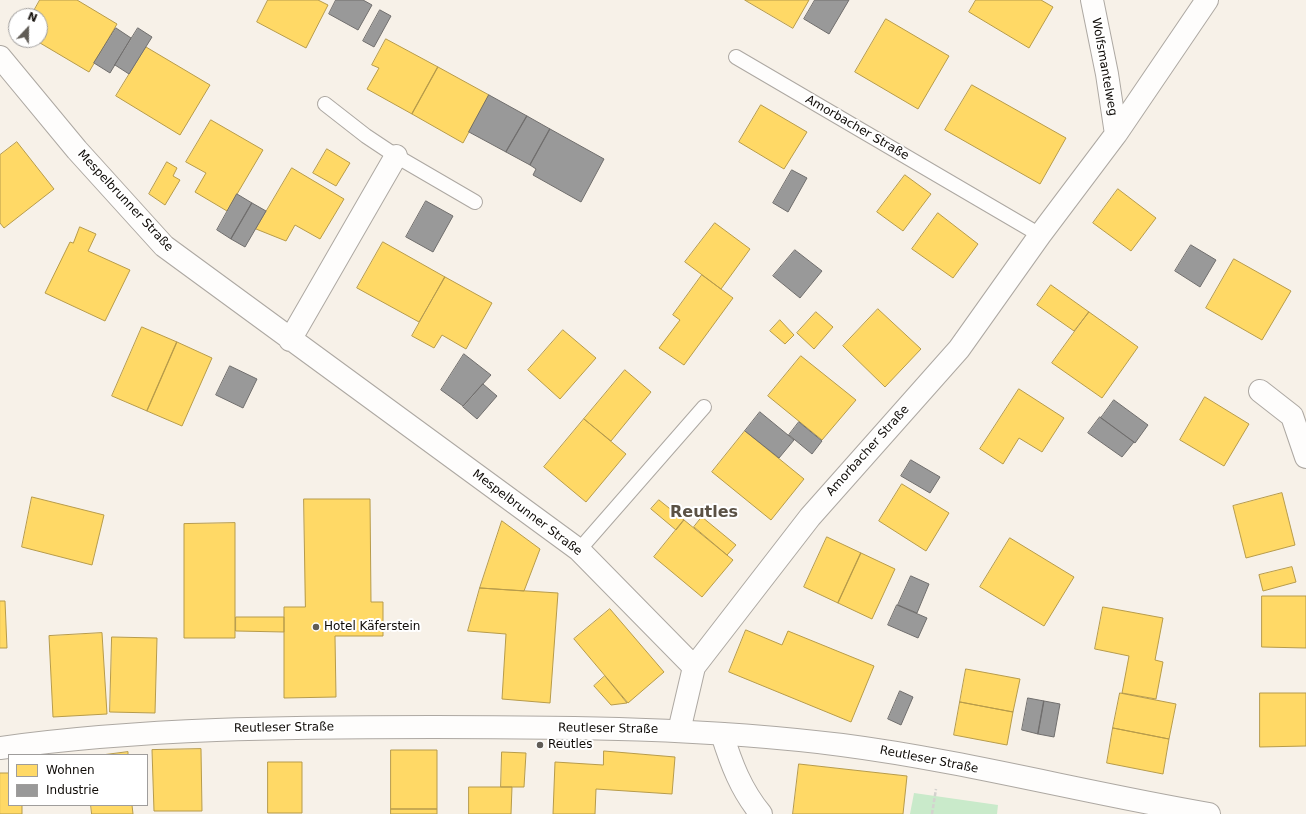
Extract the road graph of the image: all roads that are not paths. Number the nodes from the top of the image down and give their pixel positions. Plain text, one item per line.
1 (1092, 0) edge
2 (1207, 0) edge
3 (0, 56) edge
4 (736, 57) dead end
5 (325, 104) dead end
6 (1116, 134) junction
7 (396, 156) junction
8 (475, 202) dead end
9 (1040, 235) junction
10 (290, 340) junction
11 (1260, 391) dead end
12 (704, 406) dead end
13 (1306, 457) edge
14 (579, 550) junction
15 (694, 667) junction
16 (679, 731) junction
17 (722, 734) junction
18 (0, 748) edge
19 (761, 814) edge
20 (1209, 814) edge

1 - 6 street, Wolfsmantelweg
2 - 6 street, Amorbacher Straße
3 - 10 street, Mespelbrunner Straße
4 - 9 lane, Amorbacher Straße
5 - 7 lane
6 - 9 street, Amorbacher Straße
7 - 8 lane
7 - 10 street
9 - 15 street, Amorbacher Straße
10 - 14 street, Mespelbrunner Straße
11 - 13 street
12 - 14 lane
14 - 15 street, Mespelbrunner Straße
15 - 16 street
16 - 17 street, Reutleser Straße
16 - 18 street, Reutleser Straße
17 - 19 street
17 - 20 street, Reutleser Straße

